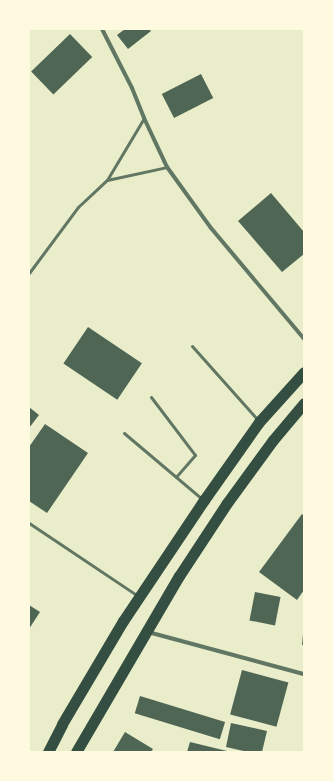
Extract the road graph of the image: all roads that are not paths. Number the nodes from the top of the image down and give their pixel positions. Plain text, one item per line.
1 (102, 29) edge
2 (144, 118) junction
3 (168, 167) junction
4 (106, 180) junction
5 (29, 272) edge
6 (304, 339) edge
7 (192, 346) dead end
8 (304, 372) edge
9 (150, 397) dead end
10 (304, 403) edge
11 (259, 422) junction
12 (124, 433) dead end
13 (176, 477) junction
14 (204, 500) junction
15 (29, 523) edge
16 (139, 597) junction
17 (148, 632) junction
18 (304, 674) edge
19 (48, 752) edge
20 (76, 752) edge

1 - 2 street
2 - 3 street
2 - 4 lane
3 - 4 lane
3 - 6 street
4 - 5 lane
7 - 11 lane
8 - 11 highway
9 - 13 lane
10 - 17 highway
11 - 14 highway
12 - 13 lane
13 - 14 lane
14 - 16 highway
15 - 16 lane
16 - 19 highway
17 - 18 street
17 - 20 highway

